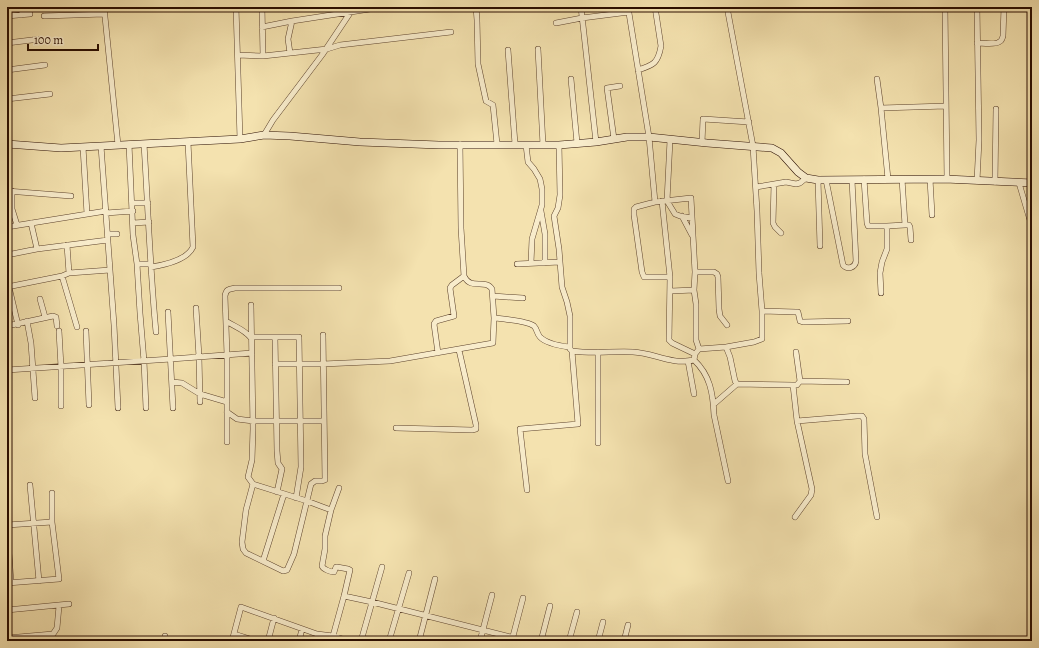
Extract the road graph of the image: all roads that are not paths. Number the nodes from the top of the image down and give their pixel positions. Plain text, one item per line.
1 (22, 7) edge
2 (104, 7) edge
3 (236, 7) edge
4 (262, 7) edge
5 (383, 7) edge
6 (476, 7) edge
7 (581, 7) edge
8 (637, 7) edge
9 (655, 7) edge
10 (726, 7) edge
11 (945, 7) edge
12 (977, 7) edge
13 (1004, 7) edge
14 (629, 9) edge
15 (353, 10) edge
16 (22, 14) junction
17 (30, 14) dead end
18 (104, 14) junction
19 (7, 16) edge
20 (44, 16) dead end
21 (582, 18) junction
22 (292, 21) junction
23 (556, 23) dead end
24 (262, 27) junction
25 (451, 32) dead end
26 (40, 39) dead end
27 (7, 43) edge
28 (978, 43) junction
29 (327, 49) junction
30 (538, 49) dead end
31 (508, 50) dead end
32 (290, 53) junction
33 (238, 55) junction
34 (263, 56) junction
35 (44, 65) dead end
36 (7, 70) edge
37 (638, 70) junction
38 (571, 79) dead end
39 (877, 79) dead end
40 (620, 86) dead end
41 (50, 94) dead end
42 (7, 99) edge
43 (946, 106) junction
44 (881, 108) junction
45 (996, 109) dead end
46 (749, 122) junction
47 (264, 135) junction
48 (649, 138) junction
49 (240, 139) junction
50 (614, 139) junction
51 (670, 140) junction
52 (188, 142) junction
53 (596, 142) junction
54 (577, 143) junction
55 (702, 143) junction
56 (7, 144) edge
57 (129, 144) junction
58 (144, 144) junction
59 (460, 144) junction
60 (497, 144) junction
61 (515, 144) junction
62 (118, 145) junction
63 (526, 145) junction
64 (543, 145) junction
65 (559, 145) junction
66 (100, 146) junction
67 (753, 146) junction
68 (83, 147) junction
69 (806, 178) junction
70 (888, 179) junction
71 (902, 179) junction
72 (930, 179) junction
73 (947, 179) junction
74 (818, 180) junction
75 (826, 180) junction
76 (852, 180) junction
77 (864, 180) junction
78 (977, 181) junction
79 (995, 182) junction
80 (1020, 183) junction
81 (1032, 183) edge
82 (774, 184) junction
83 (756, 187) junction
84 (10, 191) edge
85 (71, 196) dead end
86 (664, 201) junction
87 (655, 202) junction
88 (132, 203) junction
89 (148, 203) junction
90 (541, 210) junction
91 (133, 211) junction
92 (106, 212) junction
93 (87, 214) junction
94 (932, 215) dead end
95 (682, 216) junction
96 (692, 218) junction
97 (149, 222) junction
98 (31, 223) junction
99 (133, 223) junction
100 (17, 225) junction
101 (905, 225) junction
102 (887, 226) junction
103 (7, 227) edge
104 (1032, 227) edge
105 (781, 233) dead end
106 (117, 234) dead end
107 (108, 237) junction
108 (693, 237) junction
109 (911, 240) dead end
110 (68, 245) junction
111 (820, 246) dead end
112 (37, 249) junction
113 (7, 255) edge
114 (560, 262) junction
115 (531, 263) junction
116 (545, 263) junction
117 (137, 264) junction
118 (516, 264) dead end
119 (151, 265) junction
120 (110, 270) junction
121 (695, 272) junction
122 (69, 273) junction
123 (62, 276) junction
124 (464, 276) junction
125 (670, 277) junction
126 (8, 287) edge
127 (339, 288) dead end
128 (694, 290) junction
129 (670, 291) junction
130 (881, 293) dead end
131 (493, 296) junction
132 (523, 298) dead end
133 (40, 299) dead end
134 (251, 305) dead end
135 (196, 308) dead end
136 (762, 311) junction
137 (168, 312) dead end
138 (44, 317) junction
139 (494, 318) junction
140 (27, 321) junction
141 (226, 321) junction
142 (848, 321) dead end
143 (18, 324) junction
144 (727, 325) dead end
145 (7, 326) edge
146 (76, 327) dead end
147 (86, 331) dead end
148 (156, 332) dead end
149 (323, 335) dead end
150 (274, 337) junction
151 (251, 338) junction
152 (726, 347) junction
153 (570, 349) junction
154 (699, 349) junction
155 (458, 350) junction
156 (598, 352) junction
157 (796, 352) dead end
158 (252, 353) junction
159 (438, 353) junction
160 (227, 355) junction
161 (198, 357) junction
162 (692, 358) junction
163 (171, 359) junction
164 (144, 361) junction
165 (116, 363) junction
166 (275, 364) junction
167 (299, 364) junction
168 (323, 364) junction
169 (88, 365) junction
170 (61, 367) junction
171 (33, 368) junction
172 (7, 370) edge
173 (800, 381) junction
174 (172, 382) junction
175 (847, 382) dead end
176 (737, 384) junction
177 (793, 385) junction
178 (200, 394) junction
179 (694, 394) dead end
180 (35, 398) dead end
181 (200, 402) dead end
182 (227, 402) junction
183 (714, 404) junction
184 (89, 405) dead end
185 (61, 406) dead end
186 (118, 408) dead end
187 (146, 408) dead end
188 (173, 408) dead end
189 (227, 412) junction
190 (253, 421) junction
191 (277, 421) junction
192 (300, 421) junction
193 (324, 421) junction
194 (797, 422) junction
195 (396, 428) dead end
196 (227, 442) dead end
197 (598, 443) dead end
198 (728, 481) dead end
199 (253, 484) junction
200 (30, 485) dead end
201 (339, 488) dead end
202 (527, 490) dead end
203 (277, 492) junction
204 (52, 493) dead end
205 (284, 494) junction
206 (296, 498) junction
207 (307, 501) junction
208 (331, 510) junction
209 (795, 517) dead end
210 (877, 517) dead end
211 (52, 522) junction
212 (34, 523) junction
213 (7, 525) edge
214 (263, 560) junction
215 (382, 567) dead end
216 (409, 573) dead end
217 (39, 580) junction
218 (436, 580) dead end
219 (9, 582) edge
220 (492, 595) dead end
221 (344, 596) junction
222 (523, 598) dead end
223 (372, 602) junction
224 (69, 604) dead end
225 (59, 606) junction
226 (550, 606) dead end
227 (399, 609) junction
228 (7, 610) edge
229 (577, 612) dead end
230 (426, 616) junction
231 (274, 618) junction
232 (603, 622) dead end
233 (628, 625) dead end
234 (302, 629) junction
235 (482, 630) junction
236 (234, 634) junction
237 (333, 636) junction
238 (7, 638) edge
239 (512, 639) edge
240 (232, 641) edge
241 (256, 641) edge
242 (268, 641) edge
243 (299, 641) edge
244 (349, 641) edge
245 (361, 641) edge
246 (390, 641) edge
247 (419, 641) edge
248 (480, 641) edge
249 (526, 641) edge
250 (541, 641) edge
251 (569, 641) edge
252 (598, 641) edge
253 (624, 641) edge

1 - 16 street
2 - 18 street
3 - 33 street
4 - 24 street
5 - 15 street
6 - 60 street
7 - 21 street
8 - 14 street
9 - 37 street
10 - 46 street
11 - 43 street
12 - 28 street
13 - 28 street
14 - 21 street
14 - 37 street
15 - 22 street
15 - 29 street
16 - 17 street
16 - 19 street
18 - 20 street
18 - 62 street
21 - 23 street
21 - 53 street
22 - 24 street
22 - 32 street
24 - 34 street
25 - 29 street
26 - 27 street
28 - 78 street
29 - 32 street
29 - 47 street
30 - 64 street
31 - 61 street
32 - 34 street
33 - 34 street
33 - 49 street
35 - 36 street
37 - 48 street
38 - 54 street
39 - 44 street
40 - 50 street
41 - 42 street
43 - 44 street
43 - 73 street
44 - 70 street
45 - 79 street
46 - 55 street
46 - 67 street
47 - 49 street
47 - 59 street
48 - 50 street
48 - 51 street
48 - 87 street
49 - 52 street
50 - 53 street
51 - 55 street
51 - 86 street
52 - 58 street
52 - 119 street
53 - 54 street
54 - 65 street
55 - 67 street
56 - 68 street
57 - 58 street
57 - 62 street
57 - 88 street
58 - 89 street
59 - 60 street
59 - 124 street
60 - 61 street
61 - 63 street
62 - 66 street
63 - 64 street
63 - 90 street
64 - 65 street
65 - 114 street
66 - 68 street
66 - 92 street
67 - 69 street
67 - 83 street
68 - 93 street
69 - 74 street
69 - 82 street
70 - 71 street
70 - 77 street
71 - 72 street
71 - 101 street
72 - 73 street
72 - 94 street
73 - 78 street
74 - 75 street
74 - 111 street
75 - 76 street
75 - 76 street
76 - 77 street
77 - 102 street
78 - 79 street
79 - 80 street
80 - 81 street
80 - 104 street
82 - 83 street
82 - 105 street
83 - 136 street
84 - 85 street
84 - 100 street
86 - 87 street
86 - 95 street
86 - 96 street
86 - 125 street
87 - 125 street
88 - 89 street
88 - 91 street
89 - 97 street
90 - 115 street
90 - 116 street
91 - 92 street
91 - 99 street
92 - 93 street
92 - 107 street
93 - 98 street
95 - 96 street
95 - 108 street
96 - 108 street
97 - 99 street
97 - 119 street
98 - 100 street
98 - 112 street
99 - 117 street
100 - 103 street
101 - 102 street
101 - 109 street
102 - 130 street
106 - 107 street
107 - 110 street
107 - 120 street
108 - 121 street
110 - 112 street
110 - 122 street
112 - 113 street
114 - 116 street
114 - 153 street
115 - 116 street
115 - 118 street
117 - 119 street
117 - 164 street
119 - 148 street
120 - 122 street
120 - 165 street
121 - 128 street
121 - 144 street
122 - 123 street
123 - 126 street
123 - 146 street
124 - 131 street
124 - 159 street
125 - 129 street
126 - 143 street
127 - 141 street
128 - 129 street
128 - 154 street
129 - 162 street
131 - 132 street
131 - 139 street
133 - 138 street
134 - 151 street
135 - 161 street
136 - 142 street
136 - 152 street
137 - 163 street
138 - 140 street
138 - 170 street
139 - 153 street
139 - 155 street
140 - 143 street
140 - 171 street
141 - 151 street
141 - 160 street
143 - 145 street
147 - 169 street
149 - 168 street
150 - 151 street
150 - 166 street
150 - 167 street
151 - 158 street
152 - 154 street
152 - 176 street
153 - 156 street
153 - 202 street
154 - 162 street
155 - 159 street
155 - 195 street
156 - 162 street
156 - 197 street
157 - 173 street
158 - 160 street
158 - 190 street
159 - 168 street
160 - 161 street
160 - 182 street
161 - 163 street
161 - 178 street
162 - 179 street
162 - 183 street
163 - 164 street
163 - 174 street
164 - 165 street
164 - 187 street
165 - 169 street
165 - 186 street
166 - 167 street
166 - 191 street
167 - 168 street
167 - 192 street
168 - 193 street
169 - 170 street
169 - 184 street
170 - 171 street
170 - 185 street
171 - 172 street
171 - 180 street
173 - 175 street
173 - 177 street
174 - 178 street
174 - 188 street
176 - 177 street
176 - 183 street
177 - 194 street
178 - 181 street
178 - 182 street
182 - 189 street
183 - 198 street
189 - 190 street
189 - 196 street
190 - 191 street
190 - 199 street
191 - 192 street
191 - 203 street
192 - 193 street
192 - 206 street
193 - 207 street
194 - 209 street
194 - 210 street
199 - 203 street
199 - 214 street
200 - 212 street
201 - 208 street
203 - 205 street
204 - 211 street
205 - 206 street
205 - 214 street
206 - 207 street
207 - 208 street
207 - 214 street
208 - 221 street
211 - 212 street
211 - 217 street
212 - 213 street
212 - 217 street
213 - 219 street
215 - 223 street
216 - 227 street
217 - 219 street
218 - 230 street
220 - 235 street
221 - 223 street
221 - 237 street
222 - 239 street
223 - 227 street
223 - 245 street
224 - 225 street
225 - 228 street
225 - 238 street
226 - 250 street
227 - 230 street
227 - 246 street
229 - 251 street
230 - 235 street
230 - 247 street
231 - 234 street
231 - 236 street
231 - 242 street
232 - 252 street
233 - 253 street
234 - 237 street
234 - 243 street
235 - 239 street
235 - 248 street
236 - 240 street
236 - 241 street
237 - 244 street
239 - 249 street

